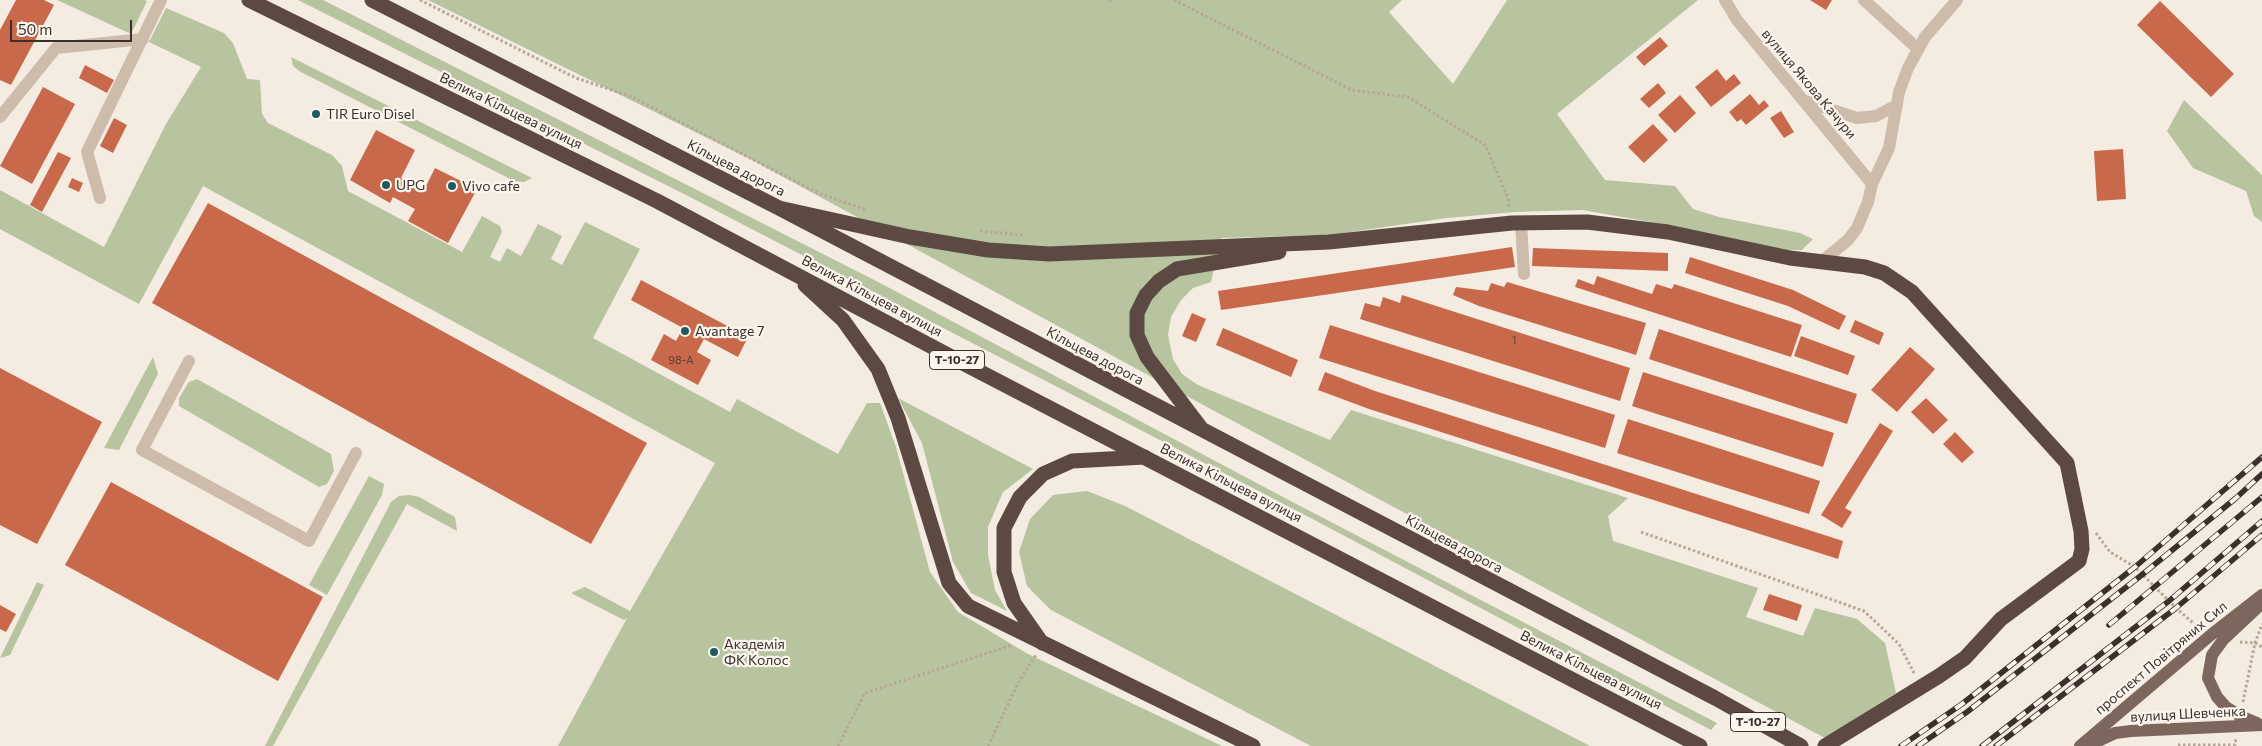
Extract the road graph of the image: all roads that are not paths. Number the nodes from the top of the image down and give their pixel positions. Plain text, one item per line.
1 (162, 0) edge
2 (249, 0) edge
3 (372, 0) edge
4 (1725, 0) edge
5 (1865, 0) edge
6 (1956, 0) edge
7 (143, 39) junction
8 (1918, 50) junction
9 (1804, 101) junction
10 (1896, 105) junction
11 (0, 117) edge
12 (1872, 184) junction
13 (100, 198) dead end
14 (779, 208) junction
15 (1516, 223) junction
16 (1329, 242) junction
17 (1820, 263) junction
18 (789, 270) junction
19 (1524, 274) dead end
20 (189, 361) dead end
21 (1203, 432) junction
22 (356, 453) dead end
23 (1146, 457) junction
24 (2262, 595) edge
25 (2262, 602) edge
26 (1037, 641) junction
27 (2262, 724) edge
28 (1253, 746) edge
29 (1700, 746) edge
30 (1801, 746) edge
31 (1825, 746) edge
32 (2080, 746) edge
33 (2088, 746) edge

1 - 7 street
2 - 18 highway, Велика Кільцева вулиця / Т-10-27
3 - 14 highway, Кільцева дорога / Т-10-27
4 - 9 street, вулиця Якова Качури
5 - 8 street
6 - 8 street
7 - 11 street
7 - 13 street
8 - 10 street
9 - 10 street
9 - 12 street, вулиця Якова Качури
10 - 12 street
12 - 17 street
14 - 16 highway
14 - 21 highway, Кільцева дорога / Т-10-27
15 - 16 highway
15 - 17 highway
15 - 19 street
16 - 21 highway
17 - 31 highway
18 - 23 highway, Велика Кільцева вулиця / Т-10-27
18 - 26 highway
20 - 22 street
21 - 30 highway, Кільцева дорога / Т-10-27
23 - 26 highway
23 - 29 highway, Велика Кільцева вулиця / Т-10-27
24 - 32 main road, проспект Повітряних Сил
25 - 27 main road, вулиця Шевченка
26 - 28 highway
27 - 33 main road, вулиця Шевченка

